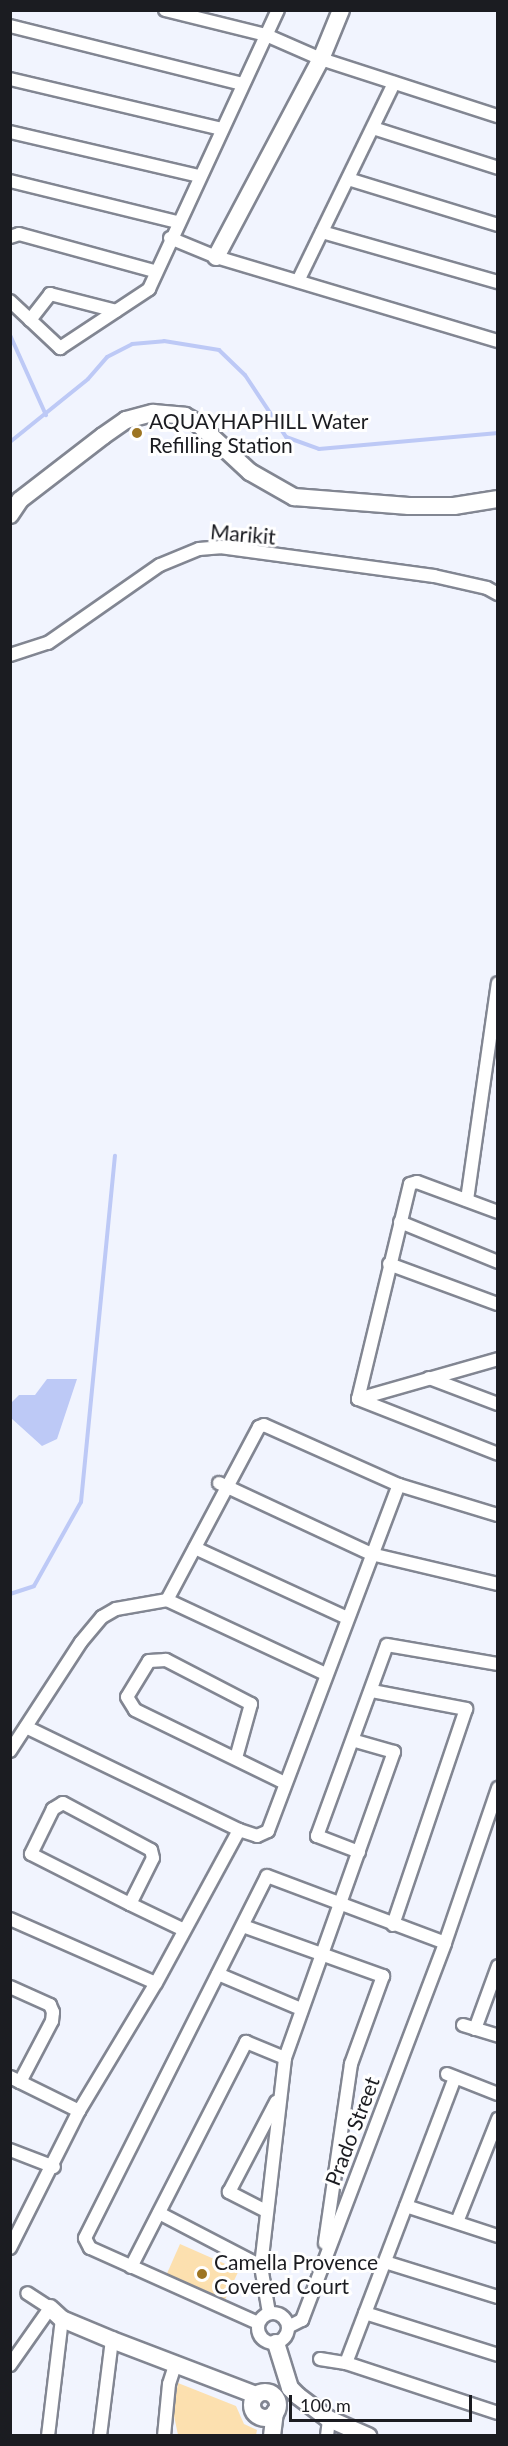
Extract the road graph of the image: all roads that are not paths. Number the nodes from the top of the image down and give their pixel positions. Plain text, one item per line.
1 (165, 10) edge
2 (278, 10) edge
3 (341, 10) edge
4 (10, 26) edge
5 (266, 35) junction
6 (321, 59) junction
7 (10, 79) edge
8 (394, 83) junction
9 (243, 84) junction
10 (498, 116) edge
11 (373, 128) junction
12 (221, 129) junction
13 (10, 132) edge
14 (498, 168) edge
15 (199, 176) junction
16 (348, 179) junction
17 (10, 181) edge
18 (177, 222) junction
19 (498, 225) edge
20 (322, 232) junction
21 (10, 237) edge
22 (170, 238) junction
23 (216, 257) junction
24 (154, 271) junction
25 (298, 281) junction
26 (498, 282) edge
27 (10, 301) edge
28 (116, 310) junction
29 (30, 320) junction
30 (498, 341) edge
31 (498, 499) edge
32 (10, 515) edge
33 (498, 594) edge
34 (10, 655) edge
35 (498, 983) edge
36 (467, 1200) junction
37 (498, 1212) edge
38 (400, 1222) junction
39 (498, 1262) edge
40 (389, 1264) junction
41 (498, 1304) edge
42 (498, 1359) edge
43 (429, 1378) junction
44 (358, 1399) junction
45 (498, 1404) edge
46 (498, 1454) edge
47 (223, 1485) junction
48 (399, 1485) junction
49 (498, 1515) edge
50 (195, 1548) junction
51 (371, 1554) junction
52 (498, 1584) edge
53 (167, 1600) junction
54 (347, 1618) junction
55 (498, 1664) edge
56 (326, 1674) junction
57 (372, 1691) junction
58 (26, 1727) junction
59 (355, 1741) junction
60 (10, 1751) edge
61 (236, 1758) junction
62 (285, 1783) junction
63 (498, 1788) edge
64 (239, 1830) junction
65 (359, 1852) junction
66 (130, 1904) junction
67 (341, 1905) junction
68 (10, 1919) edge
69 (393, 1925) junction
70 (243, 1926) junction
71 (184, 1930) junction
72 (445, 1942) junction
73 (321, 1956) junction
74 (497, 1972) edge
75 (218, 1974) junction
76 (156, 1983) junction
77 (10, 1987) edge
78 (301, 2009) junction
79 (463, 2025) dead end
80 (475, 2029) junction
81 (498, 2036) edge
82 (285, 2058) junction
83 (15, 2080) edge
84 (498, 2094) edge
85 (279, 2096) junction
86 (80, 2111) junction
87 (498, 2119) edge
88 (10, 2150) edge
89 (54, 2167) junction
90 (406, 2206) junction
91 (266, 2211) junction
92 (159, 2213) junction
93 (457, 2222) junction
94 (498, 2236) edge
95 (10, 2248) edge
96 (385, 2262) junction
97 (321, 2265) junction
98 (261, 2266) junction
99 (131, 2267) junction
100 (27, 2293) dead end
101 (498, 2297) edge
102 (56, 2313) junction
103 (269, 2313) junction
104 (365, 2313) junction
105 (258, 2323) junction
106 (288, 2327) junction
107 (112, 2340) junction
108 (276, 2343) junction
109 (498, 2355) edge
110 (320, 2359) dead end
111 (346, 2363) junction
112 (10, 2365) edge
113 (175, 2366) junction
114 (290, 2388) junction
115 (275, 2405) junction
116 (498, 2413) edge
117 (328, 2427) edge
118 (166, 2433) edge
119 (362, 2434) edge
120 (48, 2436) edge
121 (100, 2436) edge
122 (272, 2436) edge

1 - 5 street
2 - 5 street
3 - 6 street
4 - 9 street
5 - 6 street
5 - 9 street
6 - 8 street
6 - 23 street
7 - 12 street
8 - 10 street
8 - 11 street
9 - 12 street
11 - 14 street
11 - 16 street
12 - 15 street
13 - 15 street
15 - 18 street
16 - 19 street
16 - 20 street
17 - 18 street
18 - 22 street
20 - 25 street
20 - 26 street
21 - 24 street
22 - 23 street
22 - 24 street
23 - 25 street
24 - 28 street
25 - 30 street
27 - 29 street
28 - 29 street
28 - 29 street
31 - 32 street
33 - 34 street, Marikit
35 - 36 street
36 - 37 street
36 - 38 street
38 - 39 street
38 - 40 street
40 - 41 street
40 - 44 street
42 - 43 street
43 - 44 street
43 - 45 street
44 - 46 street
47 - 48 street
47 - 50 street
47 - 51 street
48 - 49 street
48 - 51 street
50 - 53 street
50 - 54 street
51 - 52 street
51 - 54 street
53 - 56 street
53 - 58 street
54 - 56 street
55 - 57 street
56 - 62 street
57 - 59 street
57 - 69 street
58 - 60 street
58 - 64 street
59 - 65 street
59 - 65 street
61 - 61 street
61 - 62 street
62 - 64 street
63 - 72 street, Prado Street
64 - 71 street
65 - 67 street
66 - 66 street
66 - 71 street
67 - 69 street
67 - 70 street
67 - 73 street
68 - 76 street
69 - 72 street
70 - 73 street
70 - 75 street
71 - 76 street
72 - 97 street, Prado Street
73 - 78 street
73 - 97 street
74 - 80 street
75 - 78 street
75 - 99 street
76 - 86 street
77 - 83 street
78 - 82 street
79 - 80 street
80 - 81 street
82 - 85 street
82 - 92 street
83 - 86 street
84 - 90 street
85 - 91 street
85 - 91 street
86 - 89 street
87 - 93 street
88 - 89 street
89 - 95 street
90 - 93 street
90 - 96 street
91 - 98 street
92 - 98 street
92 - 99 street
93 - 94 street
96 - 101 street
96 - 104 street
97 - 106 street, Prado Street
98 - 103 street
99 - 105 street
100 - 102 street
102 - 107 street
102 - 112 street
102 - 120 street
103 - 105 street
103 - 106 street
104 - 109 street
104 - 111 street
105 - 108 street
106 - 108 street
107 - 113 street
107 - 121 street
108 - 114 street
110 - 111 street
111 - 116 street
113 - 115 street
113 - 118 street
114 - 115 street
114 - 117 street
115 - 122 street
117 - 119 street

